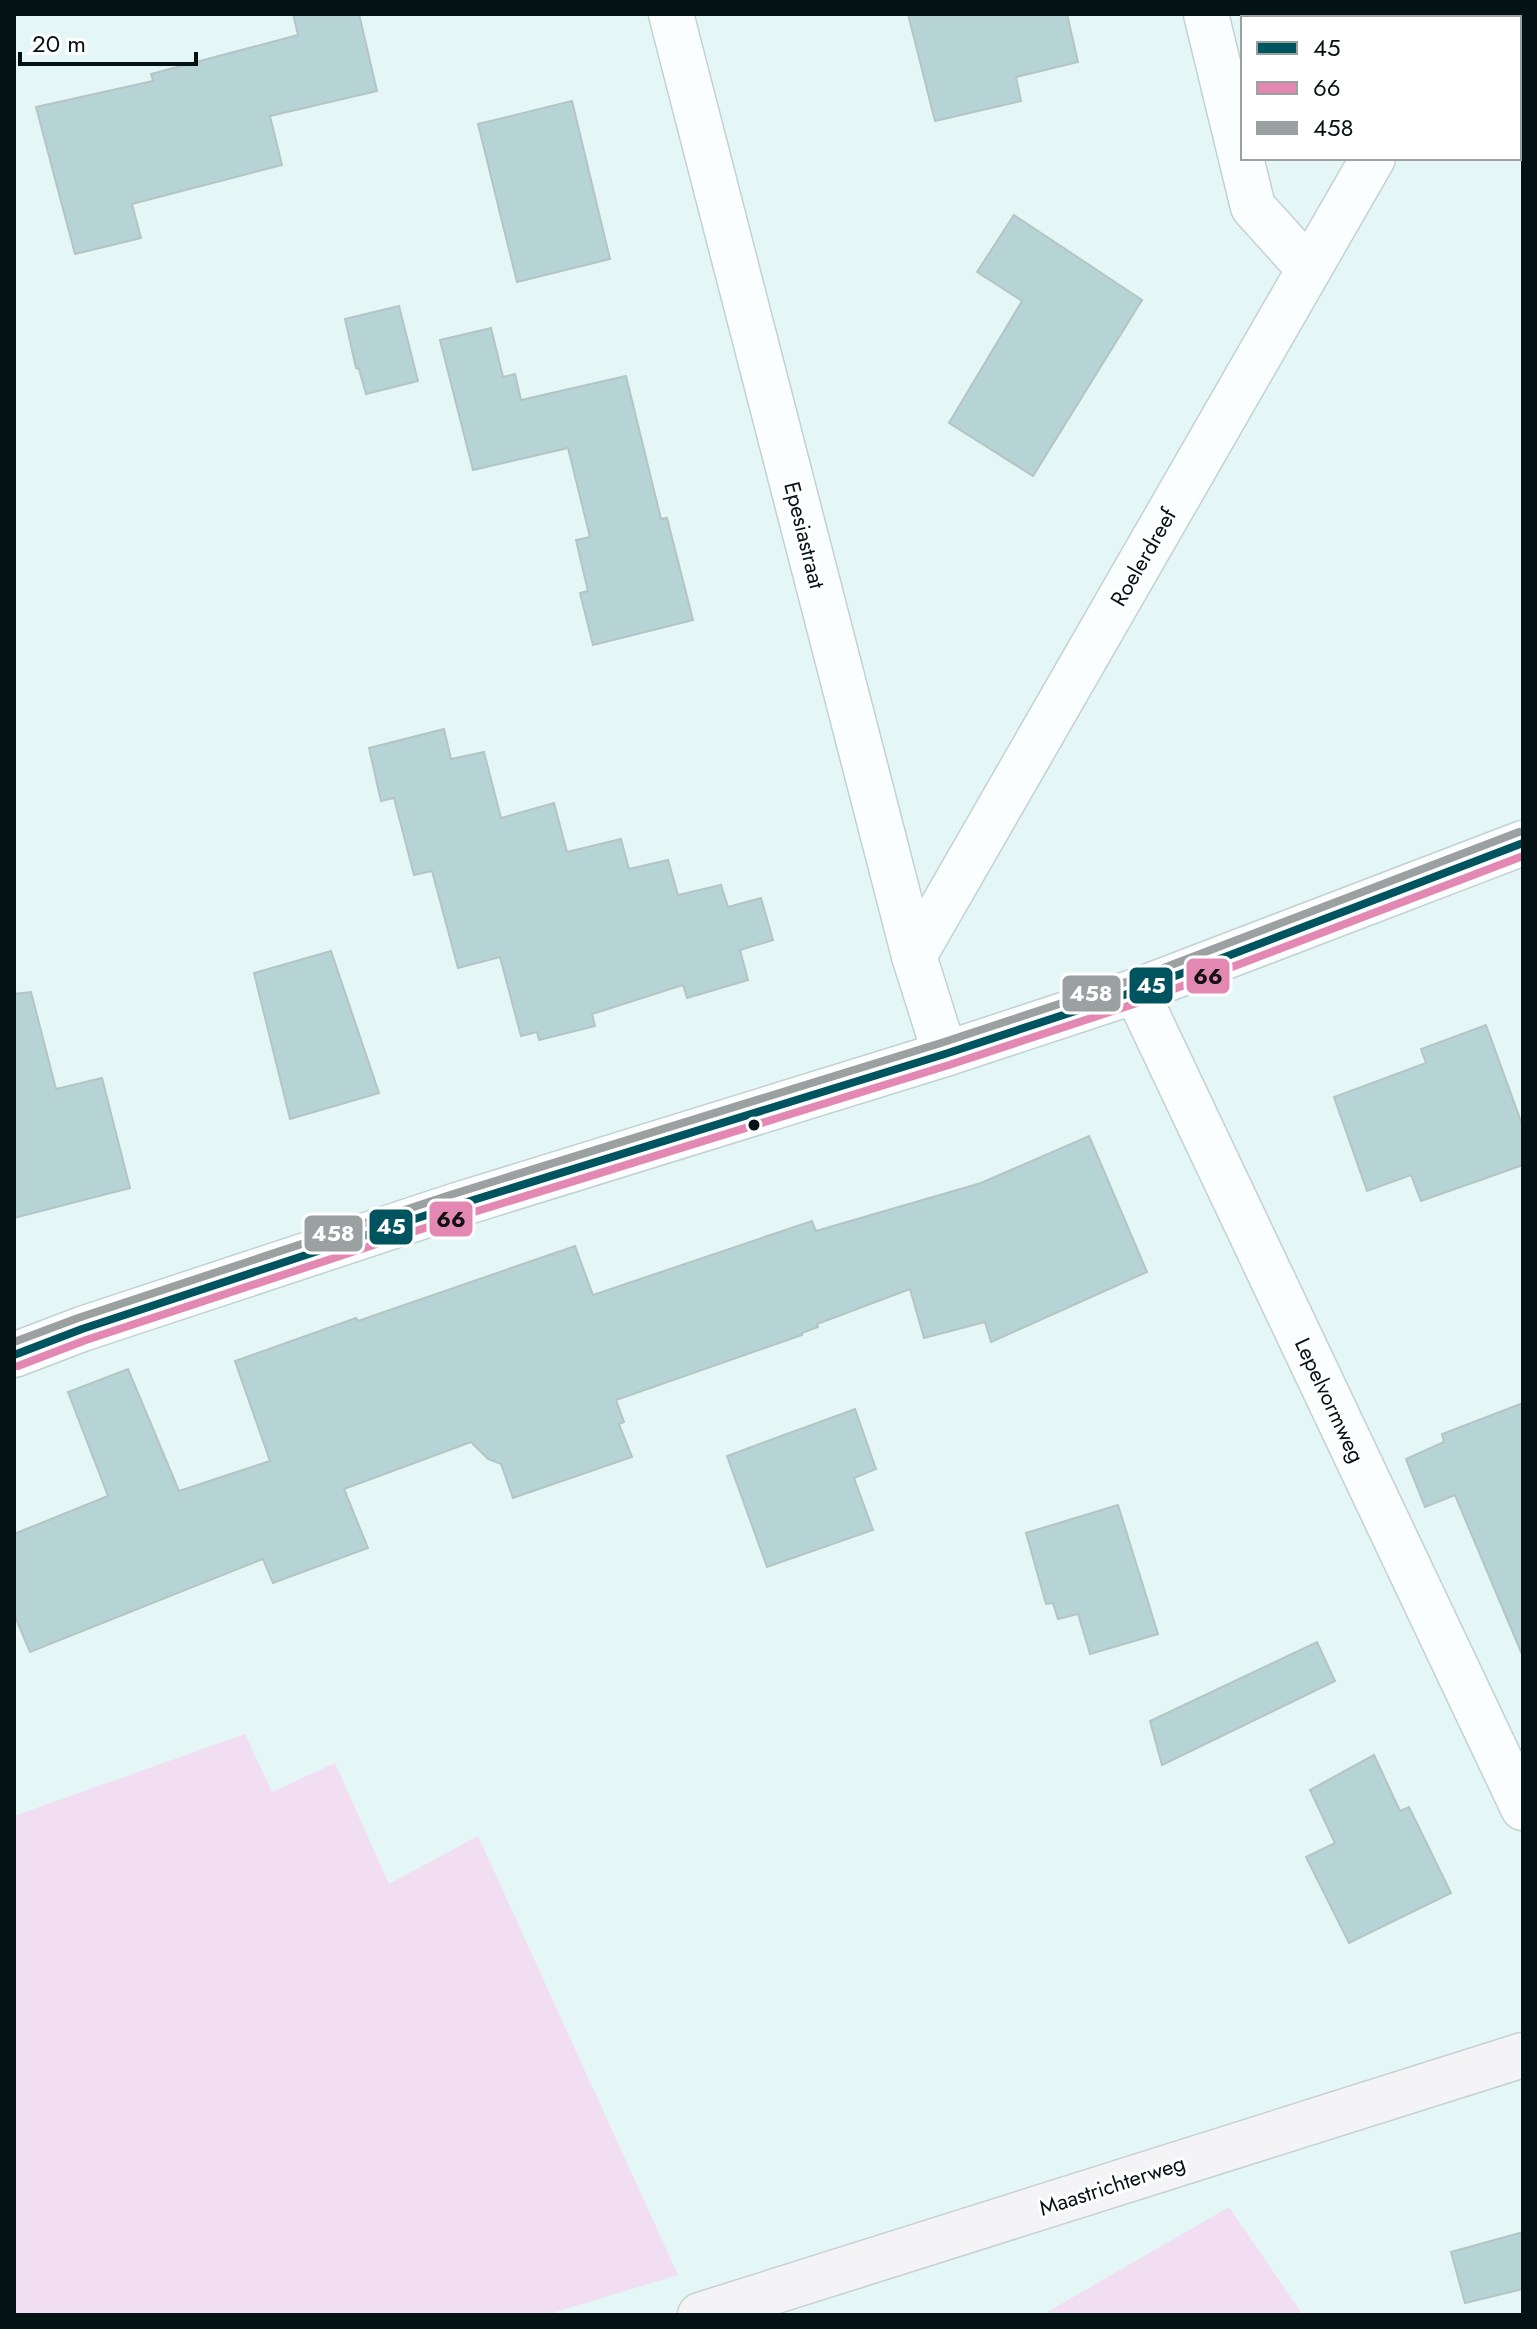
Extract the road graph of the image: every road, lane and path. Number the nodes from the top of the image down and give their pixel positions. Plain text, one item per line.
1 (671, 14) edge
2 (1206, 14) edge
3 (1241, 158) edge
4 (1242, 160) edge
5 (1372, 160) edge
6 (1309, 269) junction
7 (1523, 843) edge
8 (914, 956) junction
9 (1136, 991) junction
10 (945, 1054) junction
11 (14, 1355) edge
12 (1523, 1808) edge
13 (1523, 2055) edge
14 (700, 2315) edge

1 - 8 street, Epesiastraat
2 - 3 street
4 - 6 street
5 - 6 street, Roelerdreef
6 - 8 street, Roelerdreef
7 - 9 street
8 - 10 street, Epesiastraat
9 - 10 street
9 - 12 street, Lepelvormweg
10 - 11 street
13 - 14 main road, Maastrichterweg

